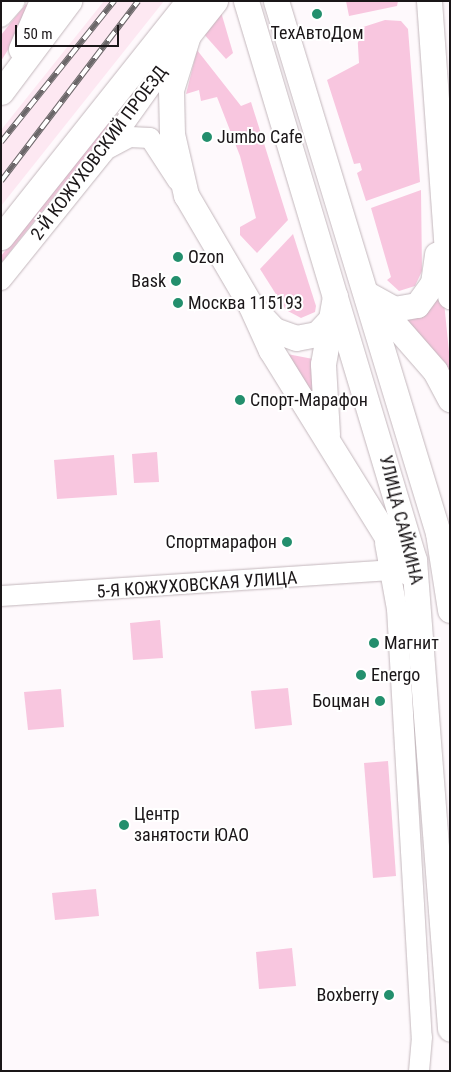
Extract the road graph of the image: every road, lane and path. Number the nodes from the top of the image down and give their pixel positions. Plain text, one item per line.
1 (15, 1) edge
2 (42, 1) edge
3 (69, 1) edge
4 (189, 1) edge
5 (215, 1) edge
6 (246, 1) edge
7 (276, 1) edge
8 (429, 1) edge
9 (1, 17) edge
10 (188, 35) junction
11 (2, 92) edge
12 (443, 144) edge
13 (104, 152) junction
14 (186, 195) junction
15 (441, 222) junction
16 (1, 237) edge
17 (1, 280) edge
18 (334, 281) junction
19 (367, 294) junction
20 (450, 296) edge
21 (251, 306) junction
22 (334, 316) junction
23 (450, 399) edge
24 (327, 434) junction
25 (389, 470) junction
26 (376, 524) junction
27 (393, 544) junction
28 (392, 570) junction
29 (1, 596) edge
30 (420, 598) junction
31 (450, 610) edge
32 (450, 1029) edge
33 (420, 1071) edge

1 - 9 street
2 - 11 main road
3 - 11 main road
4 - 16 main road
5 - 10 main road, 2-Й КОЖУХОВСКИЙ ПРОЕЗД
6 - 18 main road, УЛИЦА САЙКИНА
7 - 19 main road, УЛИЦА САЙКИНА
8 - 12 main road
10 - 13 street, 2-Й КОЖУХОВСКИЙ ПРОЕЗД
10 - 14 main road
12 - 15 main road
13 - 14 street
13 - 17 street, 2-Й КОЖУХОВСКИЙ ПРОЕЗД
14 - 21 main road
15 - 19 main road
15 - 20 main road
18 - 22 main road
18 - 25 main road, УЛИЦА САЙКИНА
19 - 23 main road
19 - 31 main road, УЛИЦА САЙКИНА
21 - 22 main road
21 - 24 main road
22 - 24 main road
24 - 26 main road
25 - 27 street
25 - 30 main road, УЛИЦА САЙКИНА
26 - 27 main road
26 - 28 street
27 - 28 street
27 - 30 main road
28 - 29 street, 5-Я КОЖУХОВСКАЯ УЛИЦА
28 - 33 street
30 - 32 main road, УЛИЦА САЙКИНА

